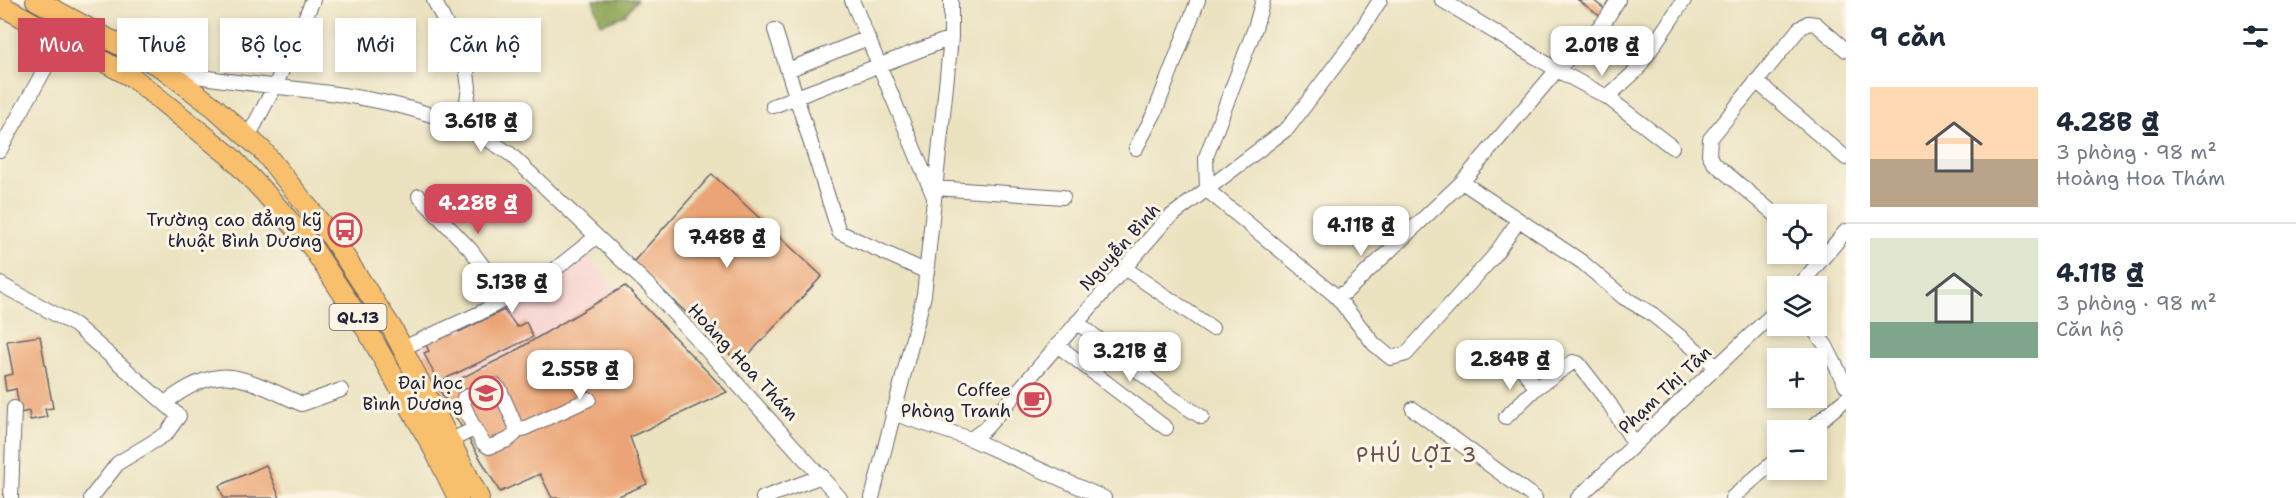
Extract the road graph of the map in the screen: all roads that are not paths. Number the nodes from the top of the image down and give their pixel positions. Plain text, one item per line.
1 (36, 0) edge
2 (313, 0) edge
3 (434, 0) edge
4 (852, 0) edge
5 (951, 0) edge
6 (1198, 0) edge
7 (1263, 0) edge
8 (1380, 0) edge
9 (1442, 0) edge
10 (1618, 0) edge
11 (1684, 0) edge
12 (0, 5) edge
13 (24, 18) edge
14 (775, 30) dead end
15 (868, 38) junction
16 (951, 38) junction
17 (117, 44) edge
18 (1846, 50) edge
19 (105, 62) edge
20 (879, 66) junction
21 (788, 70) junction
22 (1557, 70) junction
23 (43, 72) edge
24 (168, 72) edge
25 (177, 72) edge
26 (1756, 81) junction
27 (276, 84) junction
28 (796, 97) junction
29 (1607, 97) junction
30 (773, 106) dead end
31 (462, 126) junction
32 (248, 137) junction
33 (1672, 147) dead end
34 (1136, 148) dead end
35 (0, 150) edge
36 (230, 156) junction
37 (1846, 158) edge
38 (1462, 182) junction
39 (1207, 190) junction
40 (935, 193) junction
41 (419, 196) dead end
42 (1063, 197) dead end
43 (1767, 208) edge
44 (1520, 220) junction
45 (1846, 231) edge
46 (596, 237) junction
47 (1827, 248) edge
48 (1123, 267) junction
49 (927, 272) junction
50 (0, 284) edge
51 (1336, 296) junction
52 (507, 298) junction
53 (1767, 319) edge
54 (1077, 322) junction
55 (1212, 328) dead end
56 (1818, 336) edge
57 (1057, 345) junction
58 (403, 348) junction
59 (1512, 354) dead end
60 (1717, 367) junction
61 (1846, 386) edge
62 (1536, 388) junction
63 (341, 390) dead end
64 (589, 399) dead end
65 (1846, 399) edge
66 (165, 403) junction
67 (14, 408) dead end
68 (1413, 409) dead end
69 (892, 413) junction
70 (1202, 417) dead end
71 (1506, 417) dead end
72 (1821, 420) edge
73 (473, 426) junction
74 (516, 427) junction
75 (1166, 428) dead end
76 (971, 439) junction
77 (450, 441) junction
78 (1634, 443) junction
79 (1767, 468) edge
80 (822, 476) junction
81 (11, 498) edge
82 (91, 498) edge
83 (458, 498) edge
84 (479, 498) edge
85 (764, 498) edge
86 (840, 498) edge
87 (872, 498) edge
88 (1104, 498) edge
89 (1535, 498) edge
90 (1578, 498) edge
91 (1732, 498) edge

1 - 17 highway, QL.13
2 - 27 street
3 - 31 street
4 - 15 street
5 - 16 street
6 - 34 street
7 - 39 street
8 - 39 street, Nguyễn Bình
9 - 22 street
10 - 22 street
11 - 29 street
12 - 13 highway, QL.13
14 - 21 street
15 - 20 street
15 - 21 street
16 - 20 street
16 - 40 street
18 - 26 street
19 - 36 highway, QL.13
20 - 28 street
20 - 40 street
21 - 28 street
22 - 29 street
22 - 38 street
23 - 35 street
24 - 32 highway, QL.13
25 - 27 street, Hoàng Hoa Thám
26 - 37 street
26 - 43 street
27 - 31 street, Hoàng Hoa Thám
27 - 32 street
28 - 30 street
28 - 49 street
29 - 33 street
31 - 46 street, Hoàng Hoa Thám
32 - 36 highway
32 - 58 highway, QL.13
36 - 83 highway, QL.13
38 - 44 street
38 - 51 street
39 - 48 street, Nguyễn Bình
39 - 51 street
40 - 42 street
40 - 49 street
41 - 52 street
44 - 51 street
44 - 60 street
45 - 47 street
46 - 52 street
46 - 80 street, Hoàng Hoa Thám
48 - 54 street, Nguyễn Bình
48 - 55 street
49 - 69 street
50 - 66 street
52 - 58 street
53 - 60 street, Phạm Thị Tân
54 - 57 street, Nguyễn Bình
54 - 70 street
56 - 61 street
57 - 75 street
57 - 76 street, Nguyễn Bình
58 - 77 highway, QL.13
59 - 62 street
60 - 78 street, Phạm Thị Tân
62 - 71 street
62 - 78 street
63 - 66 street
64 - 74 street
65 - 72 street
66 - 82 street
67 - 81 street
68 - 89 street
69 - 76 street
69 - 87 street
73 - 74 street
73 - 74 street
73 - 77 street
76 - 88 street
77 - 84 highway, QL.13
78 - 90 street, Phạm Thị Tân
79 - 91 street
80 - 85 street
80 - 86 street, Hoàng Hoa Thám

